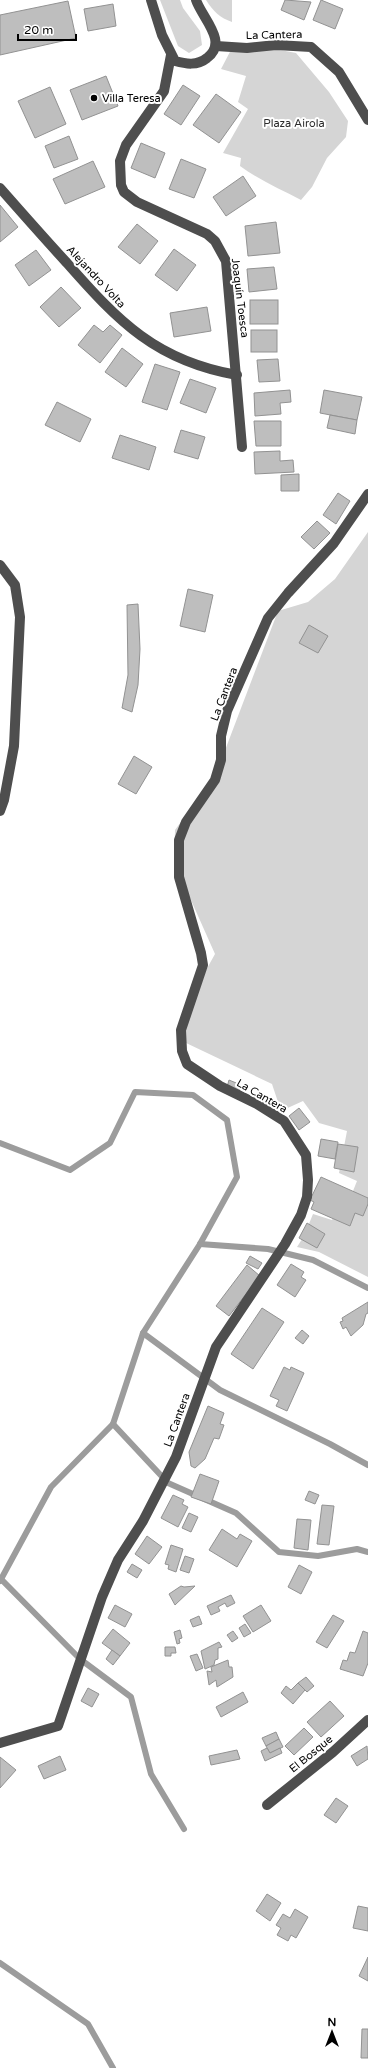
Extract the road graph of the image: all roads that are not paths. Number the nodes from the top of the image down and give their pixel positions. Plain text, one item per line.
1 (151, 0) edge
2 (196, 0) edge
3 (216, 46) junction
4 (171, 55) junction
5 (368, 120) edge
6 (0, 188) edge
7 (237, 375) junction
8 (242, 448) dead end
9 (368, 494) edge
10 (0, 564) edge
11 (0, 811) edge
12 (368, 1720) edge
13 (0, 1743) edge
14 (267, 1805) dead end

1 - 4 street
2 - 3 street
3 - 4 street
3 - 5 street, La Cantera
4 - 7 street, Joaquín Toesca
6 - 7 street, Alejandro Volta
7 - 8 street, Joaquín Toesca
9 - 13 street, La Cantera
10 - 11 street
12 - 14 street, El Bosque

